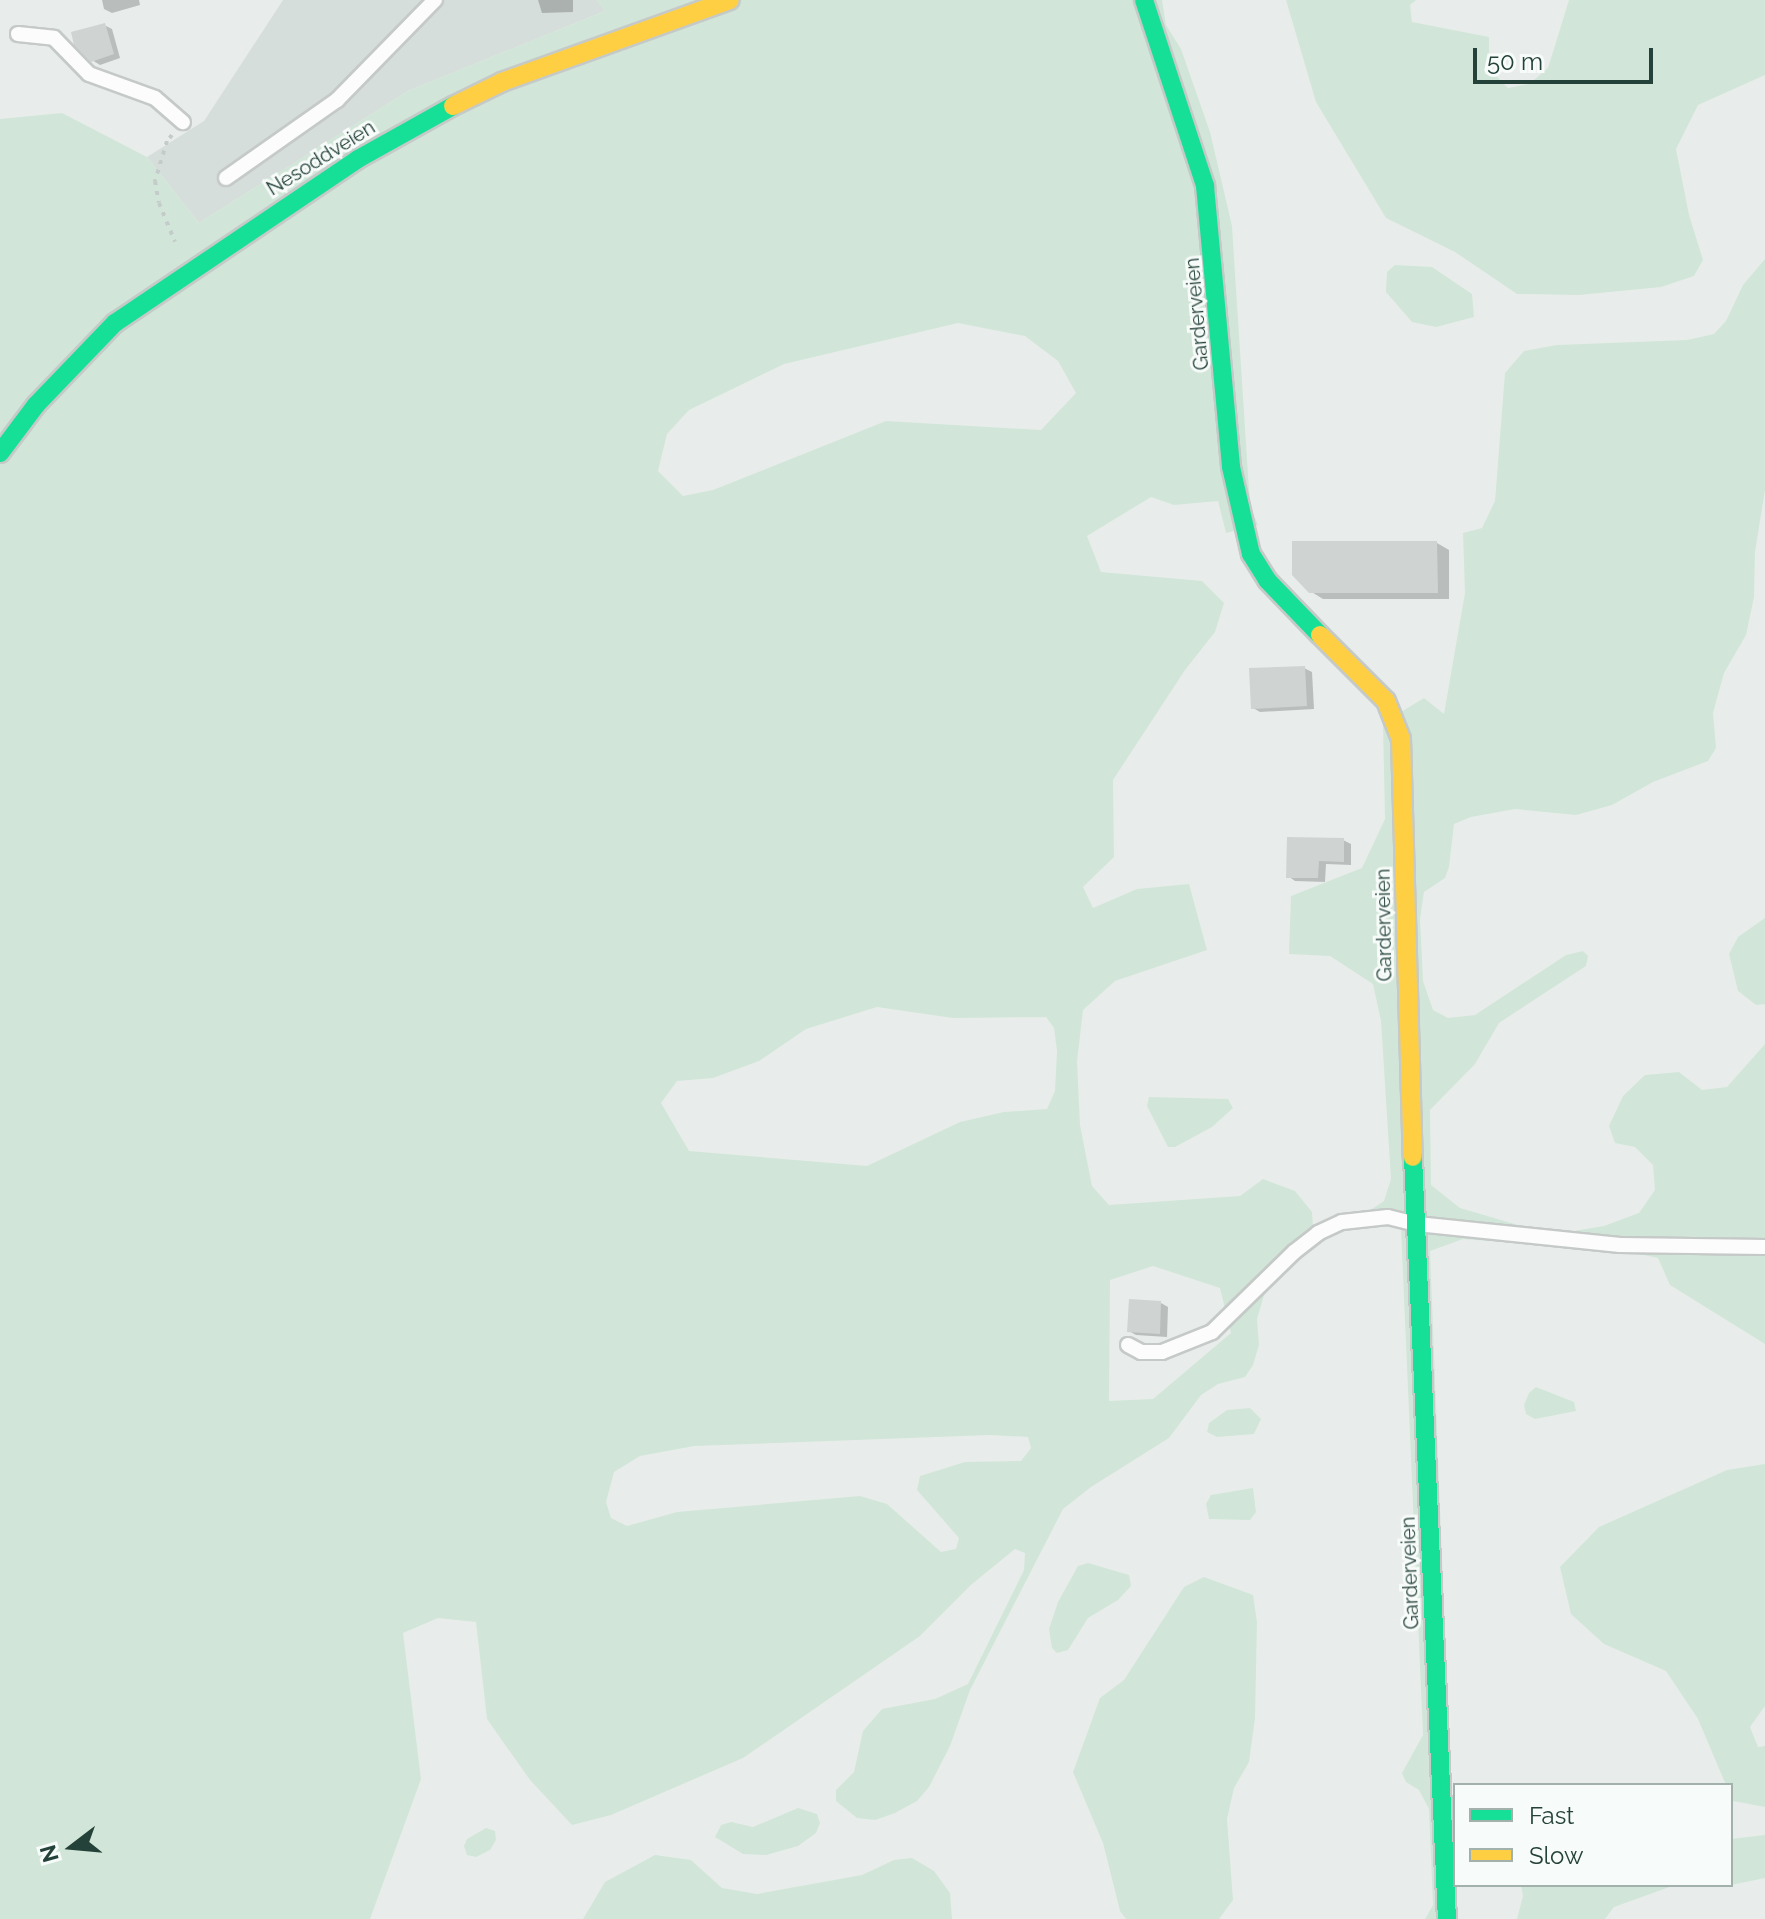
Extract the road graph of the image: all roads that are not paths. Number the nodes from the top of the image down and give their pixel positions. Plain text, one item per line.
1 (435, 0) edge
2 (730, 0) edge
3 (1144, 0) edge
4 (18, 34) dead end
5 (183, 122) road end
6 (226, 178) dead end
7 (0, 453) edge
8 (1417, 1224) junction
9 (1765, 1247) edge
10 (1128, 1345) dead end
11 (1447, 1919) edge

1 - 6 lane
2 - 7 street, Nesoddveien
3 - 8 street, Garderveien
4 - 5 lane
8 - 9 lane
8 - 10 lane
8 - 11 street, Garderveien

